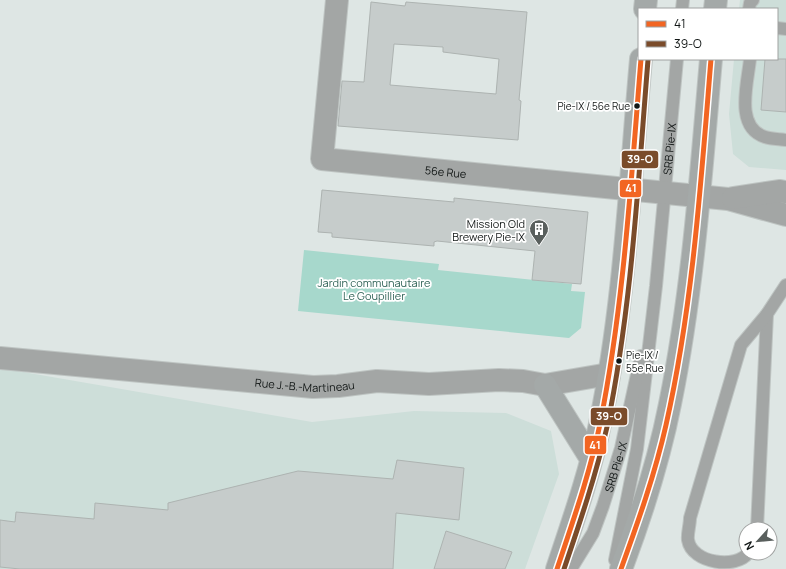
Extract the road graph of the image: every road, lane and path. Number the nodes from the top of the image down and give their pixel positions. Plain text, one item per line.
1 (337, 0) edge
2 (641, 60) edge
3 (677, 60) edge
4 (711, 60) edge
5 (750, 60) edge
6 (786, 140) edge
7 (630, 188) junction
8 (666, 192) junction
9 (786, 192) edge
10 (698, 196) junction
11 (728, 199) junction
12 (786, 215) edge
13 (786, 285) edge
14 (656, 286) junction
15 (767, 314) junction
16 (0, 358) edge
17 (609, 374) junction
18 (545, 385) junction
19 (591, 459) junction
20 (757, 521) edge
21 (739, 561) edge
22 (557, 569) edge
23 (571, 569) edge
24 (614, 569) edge
25 (621, 569) edge

1 - 7 street, 56e Rue
2 - 7 main road
3 - 8 lane, SRB Pie-IX
4 - 10 main road
5 - 6 lane
7 - 8 street, 56e Rue
7 - 17 main road
8 - 10 street, 56e Rue
8 - 14 lane, SRB Pie-IX
9 - 11 street, 56e Rue
10 - 11 street, 56e Rue
10 - 25 main road
11 - 12 street, 56e Rue
13 - 15 lane
14 - 23 lane, SRB Pie-IX
14 - 24 lane, SRB Pie-IX
15 - 20 lane
15 - 21 lane
16 - 18 street, Rue J.-B.-Martineau
17 - 18 street, Rue J.-B.-Martineau
17 - 19 main road
18 - 19 main road
19 - 22 main road

